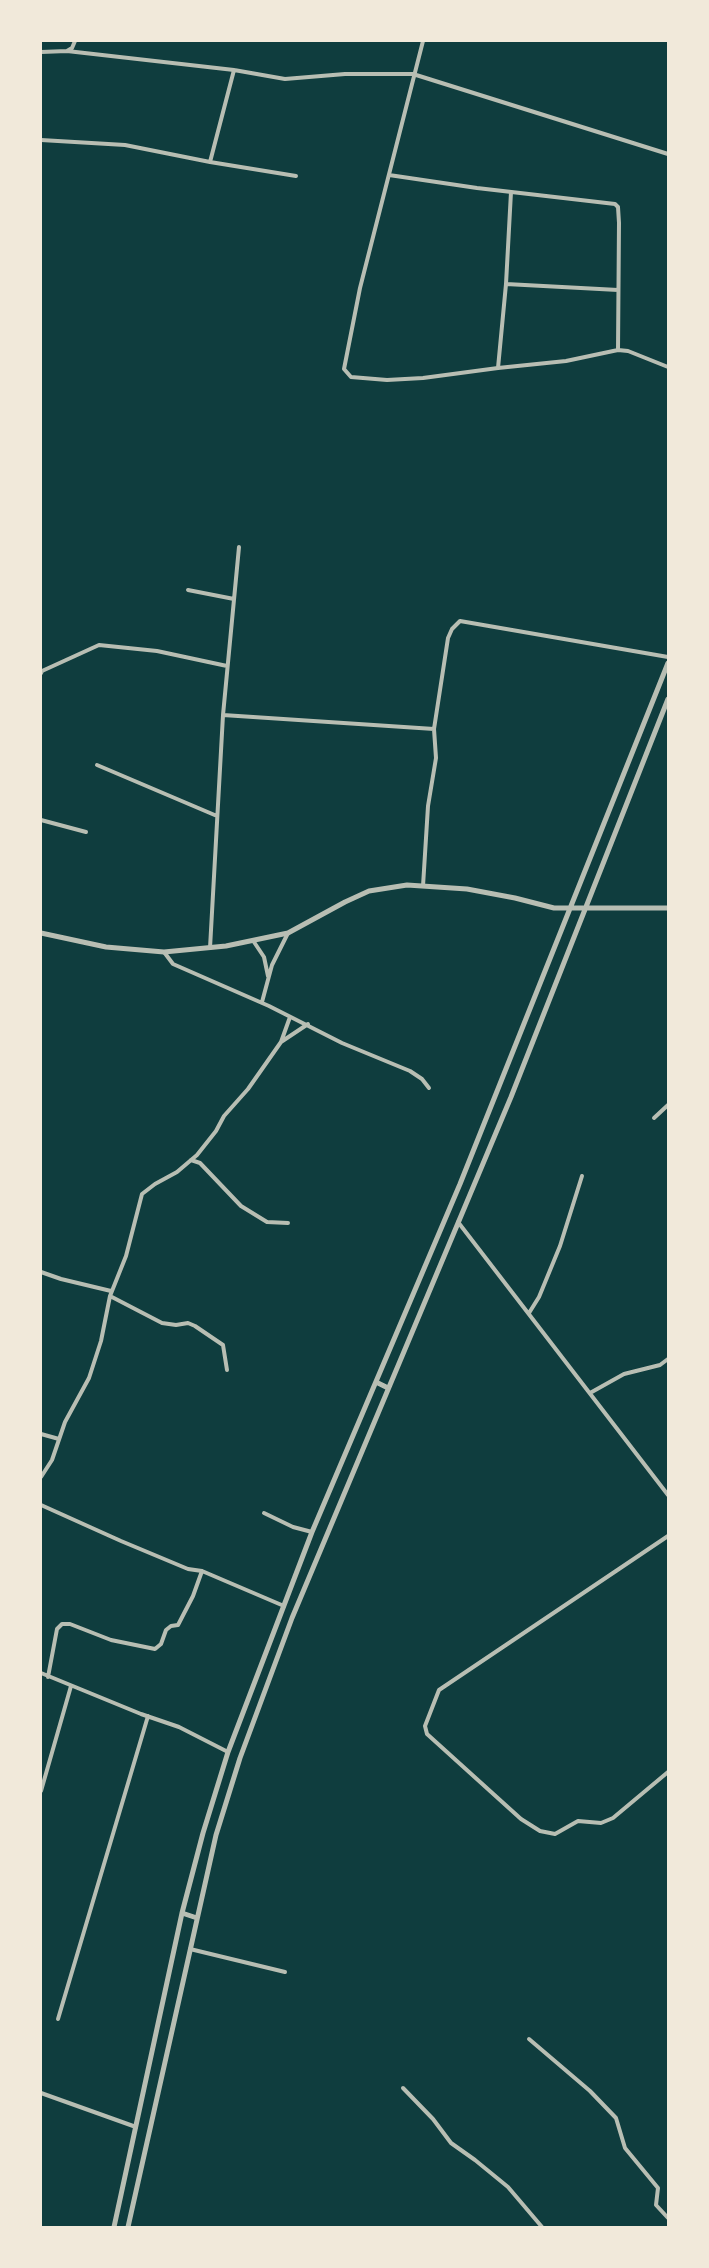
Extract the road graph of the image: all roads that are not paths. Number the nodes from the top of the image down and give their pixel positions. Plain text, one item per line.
1 (75, 41) edge
2 (423, 41) edge
3 (67, 51) junction
4 (41, 52) edge
5 (234, 70) junction
6 (413, 74) junction
7 (41, 140) edge
8 (668, 154) edge
9 (210, 162) junction
10 (389, 174) junction
11 (296, 176) dead end
12 (511, 192) junction
13 (506, 284) junction
14 (618, 290) junction
15 (618, 350) junction
16 (668, 367) edge
17 (498, 368) junction
18 (239, 546) dead end
19 (188, 590) dead end
20 (234, 599) junction
21 (668, 657) edge
22 (668, 663) edge
23 (228, 666) junction
24 (41, 673) edge
25 (668, 699) edge
26 (223, 715) junction
27 (434, 729) junction
28 (97, 765) dead end
29 (217, 816) junction
30 (41, 820) edge
31 (86, 832) dead end
32 (423, 886) junction
33 (585, 908) junction
34 (668, 908) edge
35 (570, 909) junction
36 (41, 933) edge
37 (288, 933) junction
38 (254, 942) junction
39 (210, 948) junction
40 (164, 952) junction
41 (268, 976) junction
42 (262, 1002) junction
43 (290, 1017) junction
44 (308, 1024) junction
45 (281, 1042) junction
46 (429, 1088) dead end
47 (668, 1105) edge
48 (654, 1118) dead end
49 (199, 1152) junction
50 (191, 1160) junction
51 (200, 1163) junction
52 (582, 1176) dead end
53 (458, 1222) junction
54 (288, 1223) dead end
55 (41, 1272) edge
56 (110, 1293) junction
57 (529, 1313) junction
58 (668, 1359) edge
59 (227, 1370) dead end
60 (376, 1382) junction
61 (388, 1388) junction
62 (590, 1393) junction
63 (41, 1434) edge
64 (59, 1440) junction
65 (41, 1478) edge
66 (668, 1495) edge
67 (41, 1505) edge
68 (264, 1513) dead end
69 (312, 1532) junction
70 (668, 1536) edge
71 (202, 1571) junction
72 (284, 1606) junction
73 (41, 1673) edge
74 (48, 1677) junction
75 (71, 1686) junction
76 (148, 1716) junction
77 (228, 1752) junction
78 (668, 1772) edge
79 (41, 1791) edge
80 (182, 1913) junction
81 (198, 1918) junction
82 (190, 1949) junction
83 (285, 1972) dead end
84 (58, 2019) dead end
85 (529, 2039) dead end
86 (403, 2088) dead end
87 (41, 2093) edge
88 (136, 2127) junction
89 (668, 2218) edge
90 (114, 2227) edge
91 (128, 2227) edge
92 (542, 2227) edge

1 - 3 street
2 - 6 street
3 - 4 street
3 - 5 street
5 - 6 street
5 - 9 street
6 - 8 street
6 - 10 street
7 - 9 street
9 - 11 street
10 - 12 street
10 - 17 street
12 - 13 street
12 - 14 street
13 - 14 street
13 - 17 street
14 - 15 street
15 - 16 street
15 - 17 street
18 - 20 street
19 - 20 street
20 - 23 street
21 - 27 street
22 - 35 street
23 - 24 street
23 - 26 street
25 - 33 street
26 - 27 street
26 - 29 street
27 - 32 street
28 - 29 street
29 - 39 street
30 - 31 street
32 - 35 street
32 - 37 street
33 - 34 street
33 - 35 street
33 - 53 street
35 - 60 street
36 - 40 street
37 - 38 street
37 - 41 street
38 - 39 street
38 - 41 street
39 - 40 street
40 - 42 street
41 - 42 street
42 - 43 street
43 - 44 street
43 - 45 street
44 - 45 street
44 - 46 street
45 - 49 street
47 - 48 street
49 - 50 street
49 - 51 street
50 - 51 street
50 - 56 street
51 - 54 street
52 - 57 street
53 - 57 street
53 - 61 street
55 - 56 street
56 - 59 street
56 - 64 street
57 - 62 street
58 - 62 street
60 - 61 street
60 - 69 street
61 - 81 street
62 - 66 street
63 - 64 street
64 - 65 street
67 - 71 street
68 - 69 street
69 - 72 street
70 - 78 street
71 - 72 street
71 - 74 street
72 - 77 street
73 - 74 street
74 - 75 street
75 - 76 street
75 - 79 street
76 - 77 street
76 - 84 street
77 - 80 street
80 - 81 street
80 - 88 street
81 - 82 street
82 - 83 street
82 - 91 street
85 - 89 street
86 - 92 street
87 - 88 street
88 - 90 street

